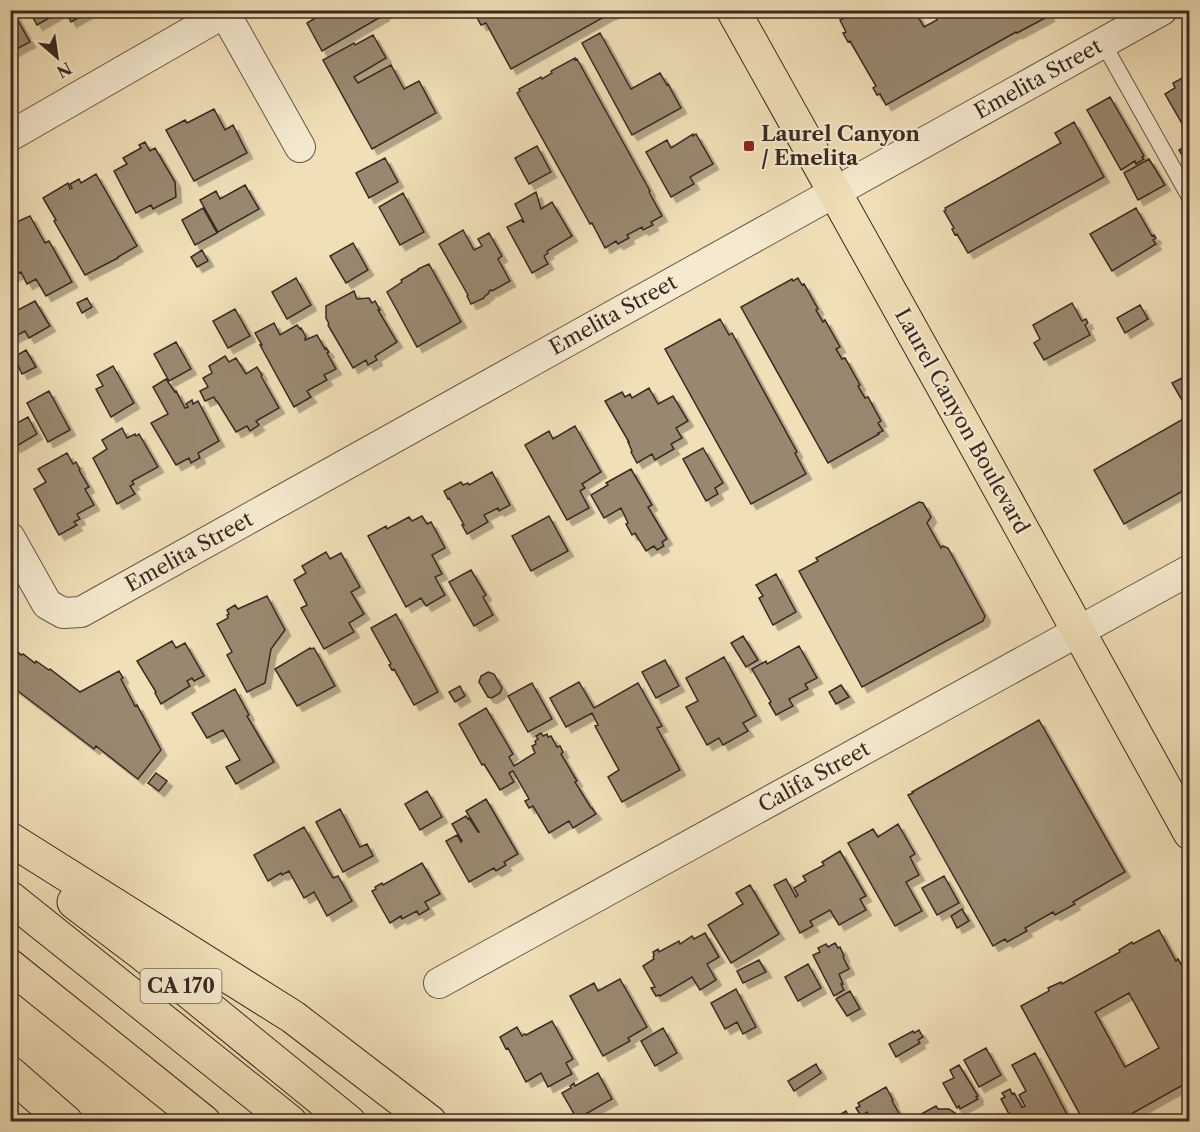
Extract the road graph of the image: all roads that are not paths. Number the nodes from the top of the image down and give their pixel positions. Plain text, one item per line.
1 (733, 10) edge
2 (1162, 10) edge
3 (223, 12) edge
4 (1103, 43) junction
5 (10, 136) edge
6 (300, 147) dead end
7 (835, 192) junction
8 (1190, 198) edge
9 (10, 538) edge
10 (1190, 570) edge
11 (1079, 632) junction
12 (1190, 833) edge
13 (10, 839) edge
14 (10, 853) edge
15 (10, 898) edge
16 (10, 928) edge
17 (10, 966) edge
18 (439, 983) dead end
19 (10, 1073) edge
20 (66, 1122) edge
21 (204, 1122) edge
22 (254, 1122) edge
23 (290, 1122) edge
24 (349, 1122) edge
25 (430, 1122) edge

1 - 7 main road, Laurel Canyon Boulevard
2 - 4 street, Emelita Street
3 - 5 street
3 - 6 street
4 - 7 street, Emelita Street
4 - 8 lane
7 - 9 street, Emelita Street
7 - 11 main road, Laurel Canyon Boulevard
10 - 11 street, Califa Street
11 - 12 main road, Laurel Canyon Boulevard
11 - 18 street, Califa Street
13 - 25 main road
14 - 24 main road, CA 170
15 - 23 main road
16 - 22 main road
17 - 21 main road
19 - 20 main road

